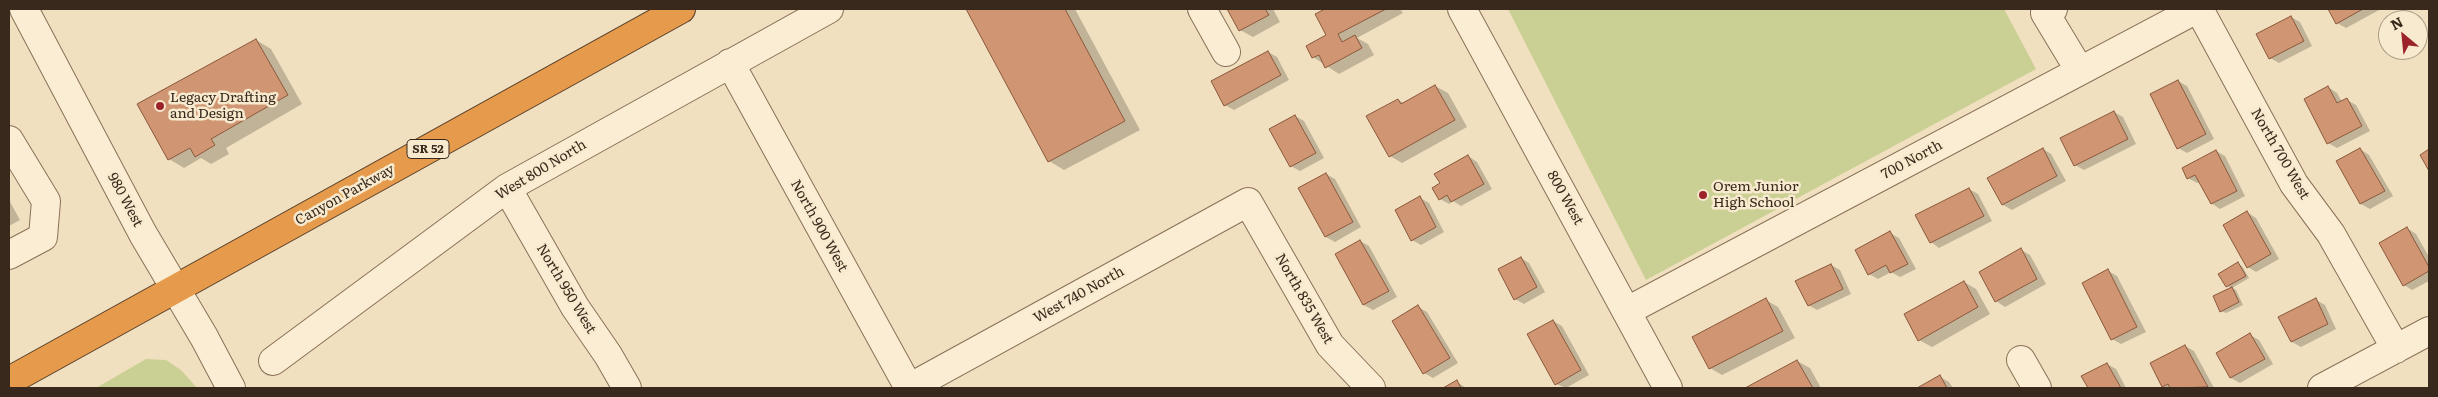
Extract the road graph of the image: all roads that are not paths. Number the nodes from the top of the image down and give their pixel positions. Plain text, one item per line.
1 (24, 9) edge
2 (681, 9) edge
3 (829, 9) edge
4 (1202, 9) edge
5 (1462, 9) edge
6 (2198, 9) edge
7 (2047, 10) edge
8 (1226, 52) dead end
9 (730, 63) junction
10 (2080, 70) junction
11 (9, 140) edge
12 (507, 188) junction
13 (1248, 202) joint
14 (9, 255) edge
15 (174, 288) junction
16 (1627, 311) junction
17 (2429, 331) edge
18 (2396, 349) junction
19 (2021, 360) dead end
20 (273, 361) dead end
21 (9, 381) edge
22 (231, 388) edge
23 (628, 388) edge
24 (909, 388) edge
25 (1371, 388) edge
26 (1668, 388) edge
27 (2037, 388) edge
28 (2322, 388) edge

1 - 15 street, 980 West
2 - 15 highway, Canyon Parkway / SR 52
3 - 9 street, West 800 North
4 - 8 street
5 - 16 street, 800 West
6 - 10 street, 700 North
6 - 18 street, North 700 West
7 - 10 street
9 - 12 street, West 800 North
9 - 24 street, North 900 West
10 - 16 street, 700 North
11 - 14 street
12 - 20 street, West 800 North
12 - 23 street, North 950 West
13 - 24 street, West 740 North
13 - 25 street, North 835 West
15 - 21 highway, Canyon Parkway / SR 52
15 - 22 street, 980 West
16 - 26 street, 800 West
17 - 18 street
18 - 28 street
19 - 27 street

